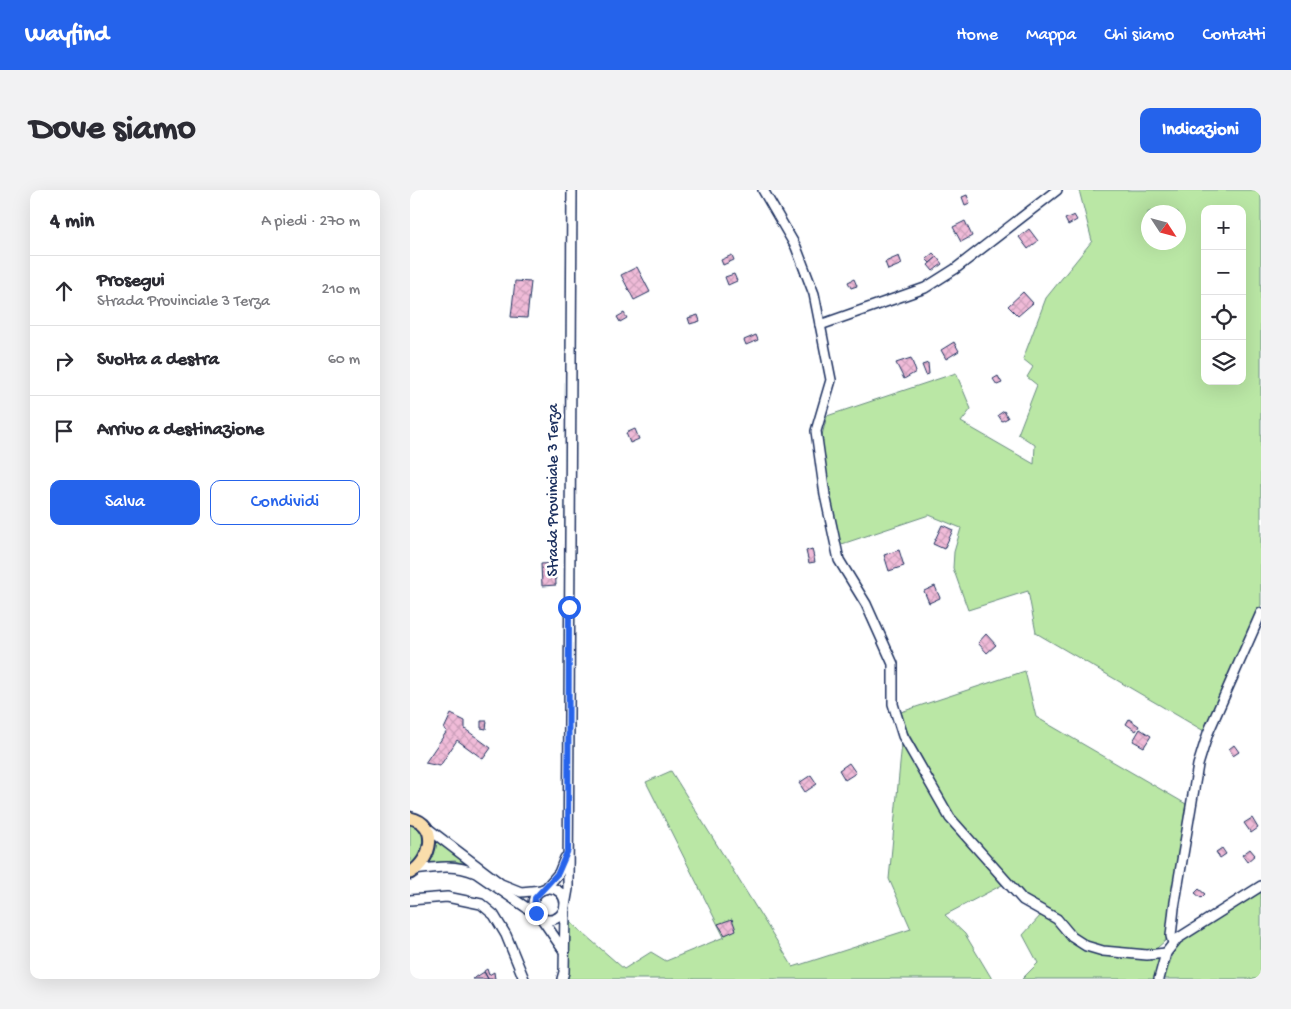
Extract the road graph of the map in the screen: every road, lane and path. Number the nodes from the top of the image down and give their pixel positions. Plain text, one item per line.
1 (572, 190) edge
2 (763, 190) edge
3 (1057, 190) edge
4 (820, 325) junction
5 (1261, 613) edge
6 (414, 818) edge
7 (568, 850) junction
8 (413, 872) edge
9 (1261, 886) edge
10 (543, 890) junction
11 (410, 900) edge
12 (565, 907) junction
13 (541, 918) junction
14 (1173, 943) junction
15 (564, 952) junction
16 (1166, 953) junction
17 (524, 979) edge
18 (562, 979) edge
19 (1159, 979) edge

1 - 7 street, Strada Provinciale 3 Terza
2 - 4 street
3 - 4 street
4 - 16 street
5 - 14 street
6 - 8 main road
6 - 10 street
7 - 10 street
7 - 12 street, Strada Provinciale 3 Terza
8 - 13 street
9 - 14 street
10 - 12 street
10 - 13 street
11 - 17 street
12 - 13 street
12 - 15 street, Strada Provinciale 3 Terza
13 - 15 street
14 - 16 street
15 - 18 street, Strada Provinciale 3 Terza
16 - 19 street

